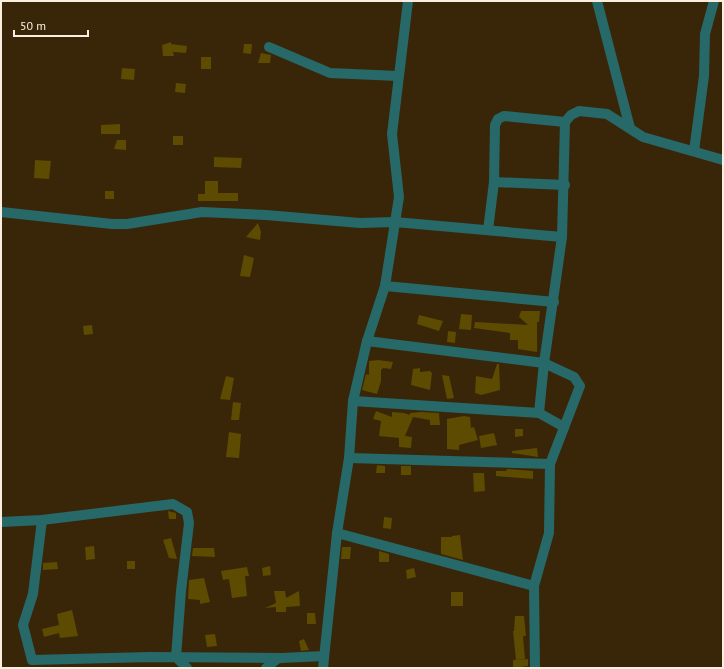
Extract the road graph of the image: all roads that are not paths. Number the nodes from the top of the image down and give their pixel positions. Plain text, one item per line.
1 (408, 1) edge
2 (597, 1) edge
3 (714, 1) edge
4 (269, 48) dead end
5 (398, 76) junction
6 (565, 122) junction
7 (630, 128) junction
8 (694, 151) junction
9 (723, 160) edge
10 (494, 182) junction
11 (565, 185) junction
12 (1, 212) edge
13 (395, 222) junction
14 (488, 230) junction
15 (562, 237) junction
16 (385, 286) junction
17 (554, 302) junction
18 (367, 341) junction
19 (544, 363) junction
20 (353, 401) junction
21 (539, 413) junction
22 (564, 427) junction
23 (349, 458) junction
24 (550, 464) junction
25 (42, 520) junction
26 (1, 522) edge
27 (337, 533) junction
28 (534, 586) junction
29 (324, 656) junction
30 (176, 657) junction
31 (282, 658) junction
32 (187, 668) edge
33 (266, 668) edge
34 (323, 668) edge
35 (535, 668) edge

1 - 5 street
2 - 7 street
3 - 8 street
4 - 5 street
5 - 13 street
6 - 7 street
6 - 10 street
6 - 11 street
7 - 8 street
8 - 9 street
10 - 11 street
10 - 14 street
11 - 15 street
12 - 13 street
13 - 14 street
13 - 16 street
14 - 15 street
15 - 17 street
16 - 17 street
16 - 18 street
17 - 19 street
18 - 19 street
18 - 20 street
19 - 21 street
19 - 22 street
20 - 21 street
20 - 23 street
21 - 22 street
22 - 24 street
23 - 24 street
23 - 27 street
24 - 28 street
25 - 26 street
25 - 30 street
25 - 30 street
27 - 28 street
27 - 29 street
28 - 35 street
29 - 31 street
29 - 34 street
30 - 31 street
30 - 32 street
31 - 33 street

